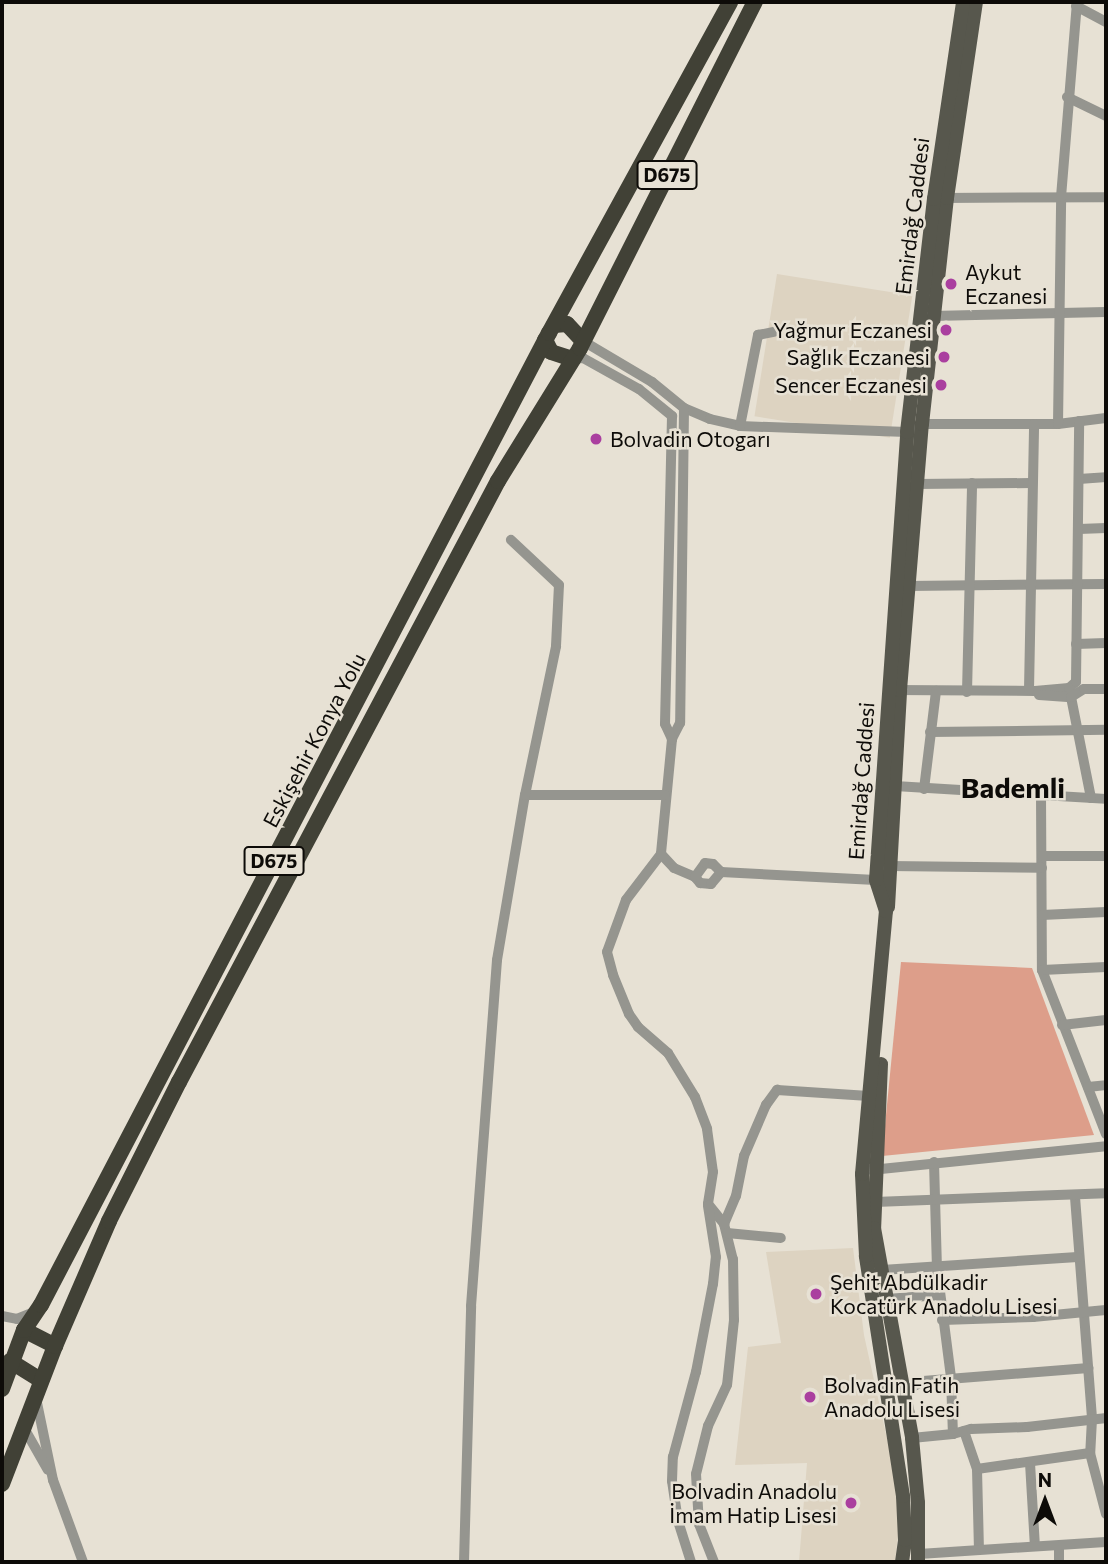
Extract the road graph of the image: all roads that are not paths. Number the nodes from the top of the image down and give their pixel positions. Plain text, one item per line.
1 (730, 2) edge
2 (755, 2) edge
3 (963, 2) edge
4 (976, 2) edge
5 (1076, 4) edge
6 (1106, 22) edge
7 (1067, 97) junction
8 (1106, 116) edge
9 (1061, 197) junction
10 (1106, 197) edge
11 (941, 198) junction
12 (1106, 312) edge
13 (1058, 313) junction
14 (933, 316) junction
15 (774, 332) dead end
16 (549, 333) junction
17 (583, 341) junction
18 (573, 359) junction
19 (684, 408) junction
20 (672, 416) junction
21 (1106, 418) edge
22 (1079, 421) junction
23 (922, 424) junction
24 (1034, 424) junction
25 (1058, 424) junction
26 (740, 426) junction
27 (906, 432) junction
28 (1106, 477) edge
29 (1079, 479) junction
30 (972, 483) junction
31 (1031, 483) junction
32 (916, 484) junction
33 (1106, 528) edge
34 (1079, 529) junction
35 (511, 540) dead end
36 (970, 584) junction
37 (1029, 584) junction
38 (1106, 584) edge
39 (1077, 585) junction
40 (908, 586) junction
41 (1106, 643) edge
42 (1076, 644) junction
43 (1106, 689) edge
44 (894, 690) junction
45 (936, 691) junction
46 (1032, 691) junction
47 (967, 692) junction
48 (1071, 696) junction
49 (1077, 730) junction
50 (1106, 730) edge
51 (930, 732) junction
52 (672, 739) junction
53 (895, 786) junction
54 (924, 789) junction
55 (1041, 794) junction
56 (525, 795) junction
57 (665, 796) junction
58 (1091, 798) junction
59 (1106, 799) edge
60 (661, 853) junction
61 (1106, 856) edge
62 (1042, 862) junction
63 (890, 866) junction
64 (721, 872) junction
65 (695, 877) junction
66 (876, 880) junction
67 (1106, 912) edge
68 (1042, 915) junction
69 (1106, 967) edge
70 (1042, 970) junction
71 (1106, 1020) edge
72 (1062, 1025) junction
73 (1106, 1085) edge
74 (1088, 1087) junction
75 (869, 1096) junction
76 (1106, 1134) edge
77 (1106, 1146) edge
78 (934, 1162) junction
79 (877, 1168) junction
80 (862, 1174) junction
81 (1106, 1193) edge
82 (1075, 1197) junction
83 (936, 1200) junction
84 (875, 1202) junction
85 (708, 1204) junction
86 (725, 1229) junction
87 (782, 1238) dead end
88 (1078, 1257) junction
89 (937, 1268) junction
90 (882, 1270) junction
91 (940, 1295) junction
92 (887, 1299) junction
93 (41, 1305) junction
94 (1106, 1310) edge
95 (1085, 1313) junction
96 (2, 1316) edge
97 (942, 1320) junction
98 (24, 1330) junction
99 (55, 1346) junction
100 (6, 1355) edge
101 (1088, 1368) junction
102 (951, 1378) junction
103 (41, 1380) junction
104 (2, 1389) edge
105 (904, 1392) junction
106 (36, 1398) junction
107 (1106, 1418) edge
108 (1091, 1419) junction
109 (24, 1428) junction
110 (959, 1433) junction
111 (912, 1438) junction
112 (1090, 1453) junction
113 (1030, 1462) junction
114 (977, 1469) junction
115 (53, 1479) junction
116 (2, 1484) edge
117 (1105, 1500) edge
118 (1106, 1514) edge
119 (1106, 1542) edge
120 (1059, 1545) junction
121 (1035, 1546) junction
122 (979, 1549) junction
123 (918, 1558) edge
124 (83, 1562) edge
125 (464, 1562) edge
126 (691, 1562) edge
127 (714, 1562) edge
128 (902, 1562) edge
129 (1059, 1562) edge

1 - 16 highway, D675
2 - 17 highway, D675
3 - 11 main road, Emirdağ Caddesi
4 - 11 main road, Emirdağ Caddesi
5 - 6 street
5 - 7 street
7 - 8 street
7 - 9 street
9 - 10 street
9 - 11 street
9 - 13 street
11 - 14 main road, Emirdağ Caddesi
11 - 27 main road, Emirdağ Caddesi
12 - 13 street
13 - 14 street
13 - 25 street
14 - 23 main road, Emirdağ Caddesi
15 - 26 street
16 - 17 highway
16 - 18 highway
16 - 93 highway, Eskişehir Konya Yolu / D675
17 - 18 highway, D675
17 - 19 street
18 - 20 street
18 - 99 highway, D675
19 - 20 street
19 - 26 street
19 - 52 street
20 - 52 street
21 - 22 street
22 - 25 street
22 - 29 street
23 - 24 street
23 - 27 street
23 - 32 main road, Emirdağ Caddesi
24 - 25 street
24 - 31 street
26 - 27 street
27 - 44 main road, Emirdağ Caddesi
28 - 29 street
29 - 34 street
30 - 31 street
30 - 32 street
30 - 36 street
31 - 37 street
32 - 40 main road, Emirdağ Caddesi
33 - 34 street
34 - 39 street
35 - 56 street
36 - 37 street
36 - 40 street
36 - 47 street
37 - 39 street
37 - 46 street
38 - 39 street
39 - 42 street
40 - 44 main road, Emirdağ Caddesi
41 - 42 street
42 - 46 street
43 - 48 street
44 - 45 street
44 - 53 main road, Emirdağ Caddesi
44 - 66 main road, Emirdağ Caddesi
45 - 47 street
45 - 51 street
46 - 47 street
46 - 48 street
48 - 49 street
49 - 50 street
49 - 51 street
49 - 58 street
51 - 54 street
52 - 57 street
53 - 54 street
53 - 63 main road, Emirdağ Caddesi
54 - 55 street
55 - 58 street
55 - 62 street
56 - 57 street
56 - 125 street
57 - 60 street
58 - 59 street
60 - 65 street
60 - 85 street
61 - 62 street
62 - 63 street
62 - 68 street
63 - 79 main road, Emirdağ Caddesi
64 - 65 street
64 - 65 street
64 - 66 street
66 - 75 main road, Emirdağ Caddesi
67 - 68 street
68 - 70 street
69 - 70 street
70 - 72 street
71 - 72 street
72 - 74 street
73 - 74 street
74 - 76 street
75 - 80 main road, Emirdağ Caddesi
75 - 86 street
77 - 78 street
78 - 79 street
78 - 83 street
79 - 80 street
79 - 84 main road, Emirdağ Caddesi
80 - 128 main road, Emirdağ Caddesi
81 - 82 street
82 - 83 street
82 - 88 street
83 - 84 street
83 - 89 street
84 - 90 main road, Emirdağ Caddesi
85 - 86 street
85 - 126 street
86 - 87 street
86 - 127 street
88 - 89 street
88 - 95 street
89 - 90 street
89 - 91 street
90 - 92 main road, Emirdağ Caddesi
91 - 92 street
91 - 97 street
92 - 105 main road, Emirdağ Caddesi
93 - 96 street
93 - 98 highway, Eskişehir Konya Yolu / D675
94 - 95 street
95 - 97 street
95 - 101 street
96 - 98 street
97 - 102 street
98 - 99 highway
98 - 100 highway, Eskişehir Konya Yolu / D675
99 - 103 highway, D675
100 - 103 highway
100 - 104 highway, Eskişehir Konya Yolu / D675
101 - 102 street
101 - 108 street
102 - 105 street
102 - 110 street
103 - 106 highway, D675
105 - 111 main road, Emirdağ Caddesi
106 - 109 highway, D675
106 - 115 street
107 - 108 street
108 - 110 street
108 - 112 street
109 - 115 street
109 - 116 highway, D675
110 - 111 street
110 - 114 street
111 - 123 main road, Emirdağ Caddesi
112 - 113 street
112 - 117 street
113 - 114 street
113 - 121 street
114 - 122 street
115 - 124 street
117 - 118 street
119 - 120 street
120 - 121 street
120 - 129 street
121 - 122 street
122 - 123 street

